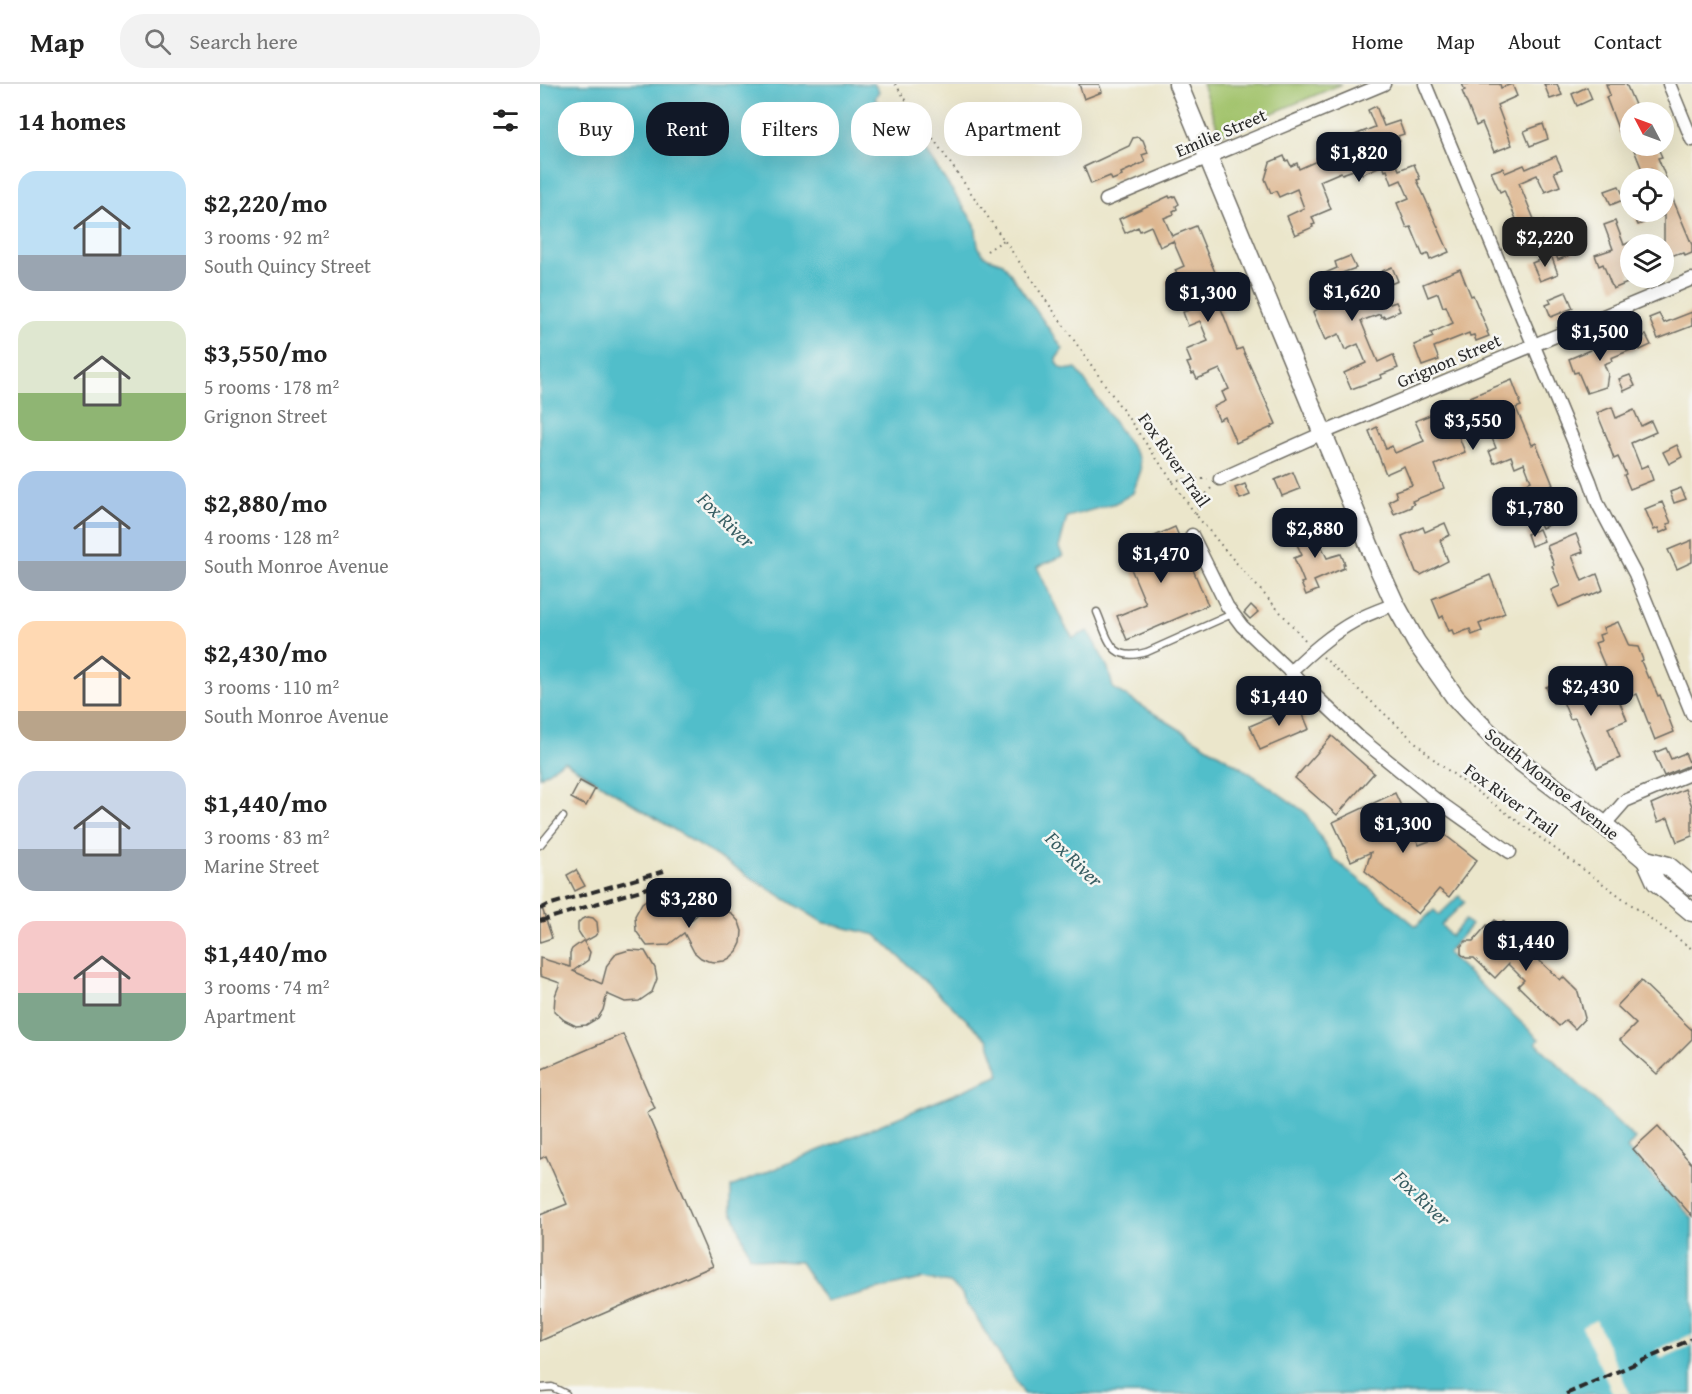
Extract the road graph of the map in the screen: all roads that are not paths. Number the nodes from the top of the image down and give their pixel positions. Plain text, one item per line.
1 (1178, 84) edge
2 (1384, 84) edge
3 (1425, 84) edge
4 (1669, 84) edge
5 (1692, 140) edge
6 (1209, 158) junction
7 (1106, 200) dead end
8 (1692, 279) edge
9 (1533, 345) junction
10 (1323, 433) junction
11 (1220, 478) road end
12 (1192, 535) dead end
13 (1395, 604) junction
14 (1097, 612) dead end
15 (1232, 614) junction
16 (1290, 672) junction
17 (1692, 714) edge
18 (1692, 773) edge
19 (563, 817) dead end
20 (1604, 825) junction
21 (540, 845) edge
22 (1510, 852) dead end
23 (1646, 860) junction
24 (1692, 886) edge
25 (1692, 912) edge
26 (540, 1388) edge
27 (566, 1394) edge

1 - 6 main road, South Monroe Avenue
2 - 6 street, Emilie Street
3 - 9 street
4 - 5 street
6 - 7 street, Emilie Street
6 - 10 main road, South Monroe Avenue
8 - 9 street, Grignon Street
9 - 10 street, Grignon Street
9 - 17 street
10 - 11 street, Grignon Street
10 - 13 main road, South Monroe Avenue
12 - 15 street
13 - 16 street
13 - 20 main road, South Monroe Avenue
14 - 15 lane
15 - 16 street
16 - 22 street
18 - 20 street
19 - 21 lane
20 - 23 main road, South Monroe Avenue
23 - 24 main road, South Monroe Avenue
23 - 25 main road, South Monroe Avenue
26 - 27 lane

